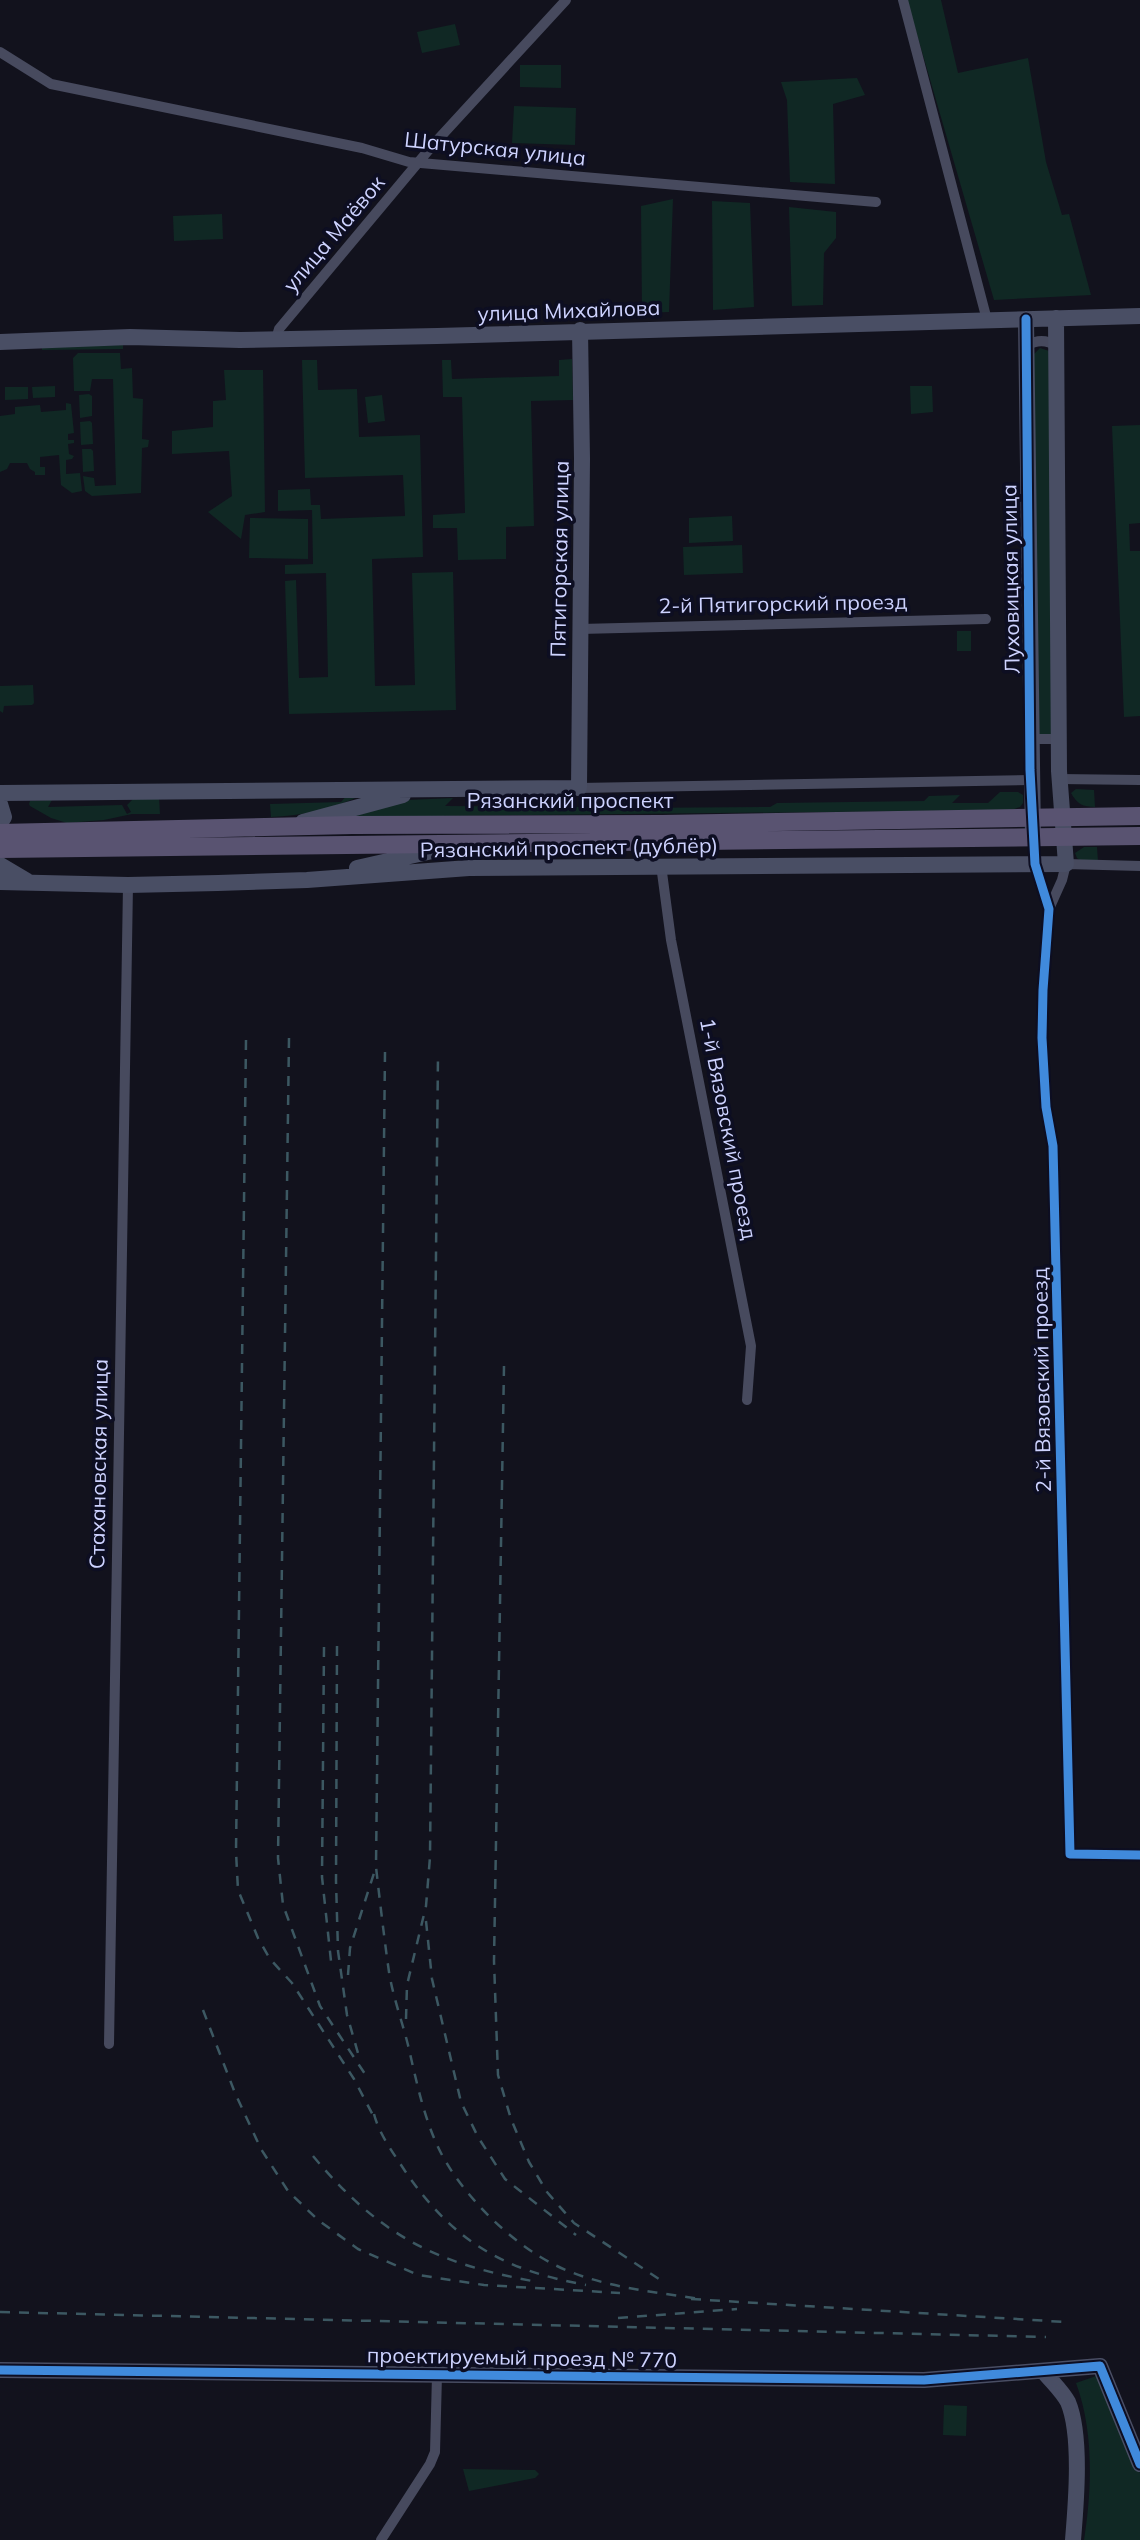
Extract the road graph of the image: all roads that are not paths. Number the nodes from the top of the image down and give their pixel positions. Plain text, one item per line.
1 (566, 0) edge
2 (903, 0) edge
3 (0, 52) edge
4 (419, 163) junction
5 (876, 202) dead end
6 (1140, 316) edge
7 (1056, 318) junction
8 (1026, 319) junction
9 (988, 320) junction
10 (580, 330) junction
11 (276, 339) junction
12 (0, 342) edge
13 (1026, 346) junction
14 (1056, 346) junction
15 (986, 619) dead end
16 (580, 629) junction
17 (1030, 739) junction
18 (1059, 739) junction
19 (1059, 779) junction
20 (1031, 780) junction
21 (1140, 780) edge
22 (579, 788) junction
23 (433, 790) junction
24 (0, 793) edge
25 (0, 804) edge
26 (1140, 816) edge
27 (1062, 817) junction
28 (1032, 819) junction
29 (0, 823) edge
30 (282, 826) junction
31 (0, 833) edge
32 (1140, 836) edge
33 (1033, 838) junction
34 (1063, 838) junction
35 (460, 844) junction
36 (0, 849) edge
37 (1035, 864) junction
38 (1066, 864) junction
39 (0, 865) edge
40 (661, 865) junction
41 (1140, 866) edge
42 (307, 880) junction
43 (0, 882) edge
44 (36, 884) junction
45 (128, 885) junction
46 (1049, 908) junction
47 (747, 1400) dead end
48 (1140, 1855) edge
49 (109, 2044) dead end
50 (0, 2370) edge
51 (1044, 2372) junction
52 (437, 2375) junction
53 (1140, 2465) edge
54 (381, 2540) edge
55 (1073, 2540) edge

1 - 4 street, улица Маёвок
2 - 9 street
3 - 4 street, Шатурская улица
4 - 5 street, Шатурская улица
4 - 11 street, улица Маёвок
6 - 7 street, улица Михайлова
7 - 8 street, улица Михайлова
7 - 14 street
8 - 9 street, улица Михайлова
8 - 13 street, Луховицкая улица
9 - 10 street, улица Михайлова
10 - 11 street, улица Михайлова
10 - 16 street, Пятигорская улица
11 - 12 street, улица Михайлова
13 - 14 street
13 - 17 street, Луховицкая улица
14 - 18 street
15 - 16 street, 2-й Пятигорский проезд
16 - 22 street, Пятигорская улица
17 - 18 street
17 - 20 street, Луховицкая улица
18 - 19 street
19 - 20 street
19 - 21 street
19 - 27 street
20 - 22 street
20 - 28 street, Луховицкая улица
22 - 23 street
23 - 24 street
23 - 30 street
25 - 29 street
26 - 27 main road, Рязанский проспект
27 - 28 main road, Рязанский проспект
27 - 34 street
28 - 30 main road, Рязанский проспект
28 - 33 street, Луховицкая улица
30 - 31 main road, Рязанский проспект
32 - 34 main road, Рязанский проспект
33 - 34 main road, Рязанский проспект
33 - 35 main road, Рязанский проспект
33 - 37 street, 2-й Вязовский проезд
34 - 38 street, 2-й Вязовский проезд
35 - 36 main road, Рязанский проспект
35 - 42 street
37 - 38 street, Рязанский проспект (дублёр)
37 - 40 street, Рязанский проспект (дублёр)
37 - 46 street, 2-й Вязовский проезд
38 - 41 street, Рязанский проспект (дублёр)
38 - 46 street, 2-й Вязовский проезд
39 - 44 street
40 - 42 street, Рязанский проспект (дублёр)
40 - 47 street, 1-й Вязовский проезд
42 - 45 street, Рязанский проспект (дублёр)
43 - 44 street, Рязанский проспект (дублёр)
44 - 45 street, Рязанский проспект (дублёр)
45 - 49 street, Стахановская улица
46 - 48 street, 2-й Вязовский проезд
50 - 52 street, проектируемый проезд № 770
51 - 52 street, проектируемый проезд № 770
51 - 53 street, проектируемый проезд № 770
51 - 55 street
52 - 54 street

